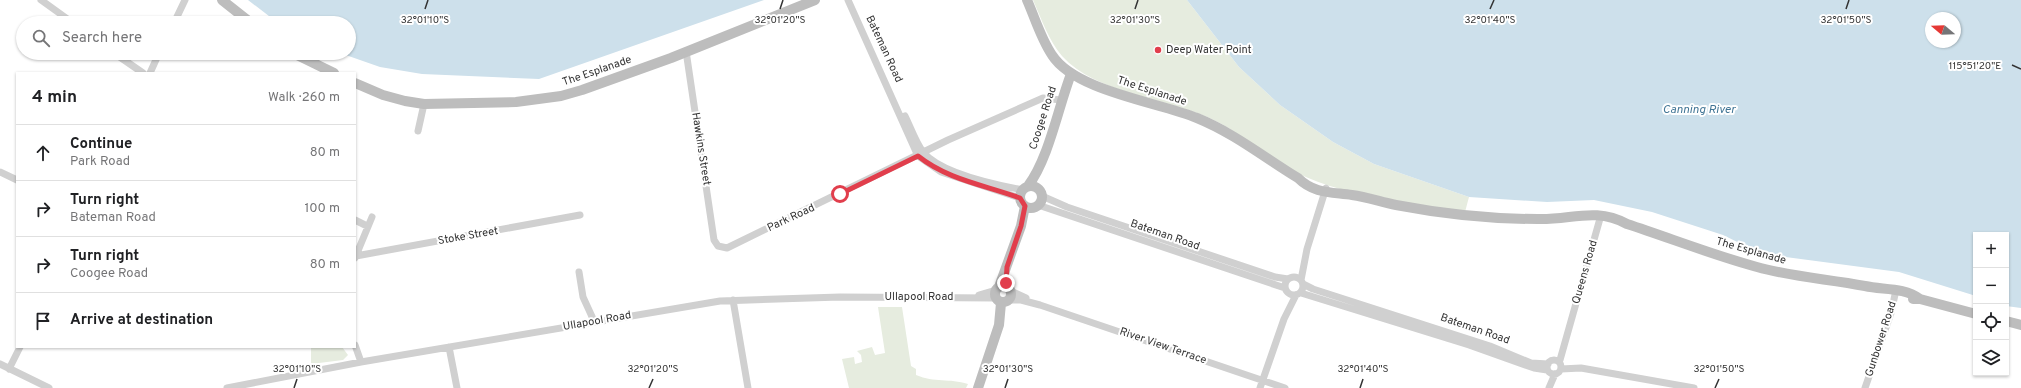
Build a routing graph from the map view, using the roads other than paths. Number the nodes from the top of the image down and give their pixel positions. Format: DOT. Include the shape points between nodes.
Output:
graph roads {
  1 [pos="41,0"];
  2 [pos="185,0"];
  3 [pos="222,0"];
  4 [pos="814,0"];
  5 [pos="848,0"];
  6 [pos="1027,0"];
  7 [pos="63,16"];
  8 [pos="177,16"];
  9 [pos="242,16"];
  10 [pos="686,51"];
  11 [pos="124,60"];
  12 [pos="156,60"];
  13 [pos="307,60"];
  14 [pos="142,72"];
  15 [pos="150,72"];
  16 [pos="332,72"];
  17 [pos="1071,74"];
  18 [pos="356,83"];
  19 [pos="1061,100"];
  20 [pos="424,104"];
  21 [pos="418,131"];
  22 [pos="948,140"];
  23 [pos="921,154"];
  24 [pos="934,161"];
  25 [pos="0,172"];
  26 [pos="16,180"];
  27 [pos="1325,190"];
  28 [pos="1031,197"];
  29 [pos="580,216"];
  30 [pos="372,217"];
  31 [pos="1600,218"];
  32 [pos="356,220"];
  33 [pos="367,226"];
  34 [pos="718,246"];
  35 [pos="1307,249"];
  36 [pos="356,254"];
  37 [pos="356,257"];
  38 [pos="579,272"];
  39 [pos="1291,278"];
  40 [pos="1302,282"];
  41 [pos="1286,290"];
  42 [pos="1896,293"];
  43 [pos="1003,294"];
  44 [pos="1298,294"];
  45 [pos="733,300"];
  46 [pos="1973,313"];
  47 [pos="1284,319"];
  48 [pos="594,321"];
  49 [pos="2009,323"];
  50 [pos="2021,325"];
  51 [pos="449,347"];
  52 [pos="20,348"];
  53 [pos="356,348"];
  54 [pos="361,362"];
  55 [pos="0,364"];
  56 [pos="1554,367"];
  57 [pos="10,369"];
  58 [pos="1262,380"];
  59 [pos="49,388"];
  60 [pos="227,388"];
  61 [pos="457,388"];
  62 [pos="748,388"];
  63 [pos="978,388"];
  64 [pos="1260,388"];
  65 [pos="1285,388"];
  66 [pos="1546,388"];
  67 [pos="1549,388"];
  68 [pos="1694,388"];
  69 [pos="1865,388"];
  1 -- 7 [label="street"];
  2 -- 8 [label="street"];
  3 -- 9 [label="street"];
  4 -- 10 [label="street, The Esplanade"];
  5 -- 23 [label="street, Bateman Road"];
  6 -- 17 [label="street, The Esplanade" via="1052,56"];
  10 -- 20 [label="street, The Esplanade" via="561,96 516,102"];
  10 -- 34 [label="street, Hawkins Street" via="714,240"];
  11 -- 14 [label="street"];
  12 -- 15 [label="street"];
  13 -- 16 [label="street"];
  17 -- 19 [label="street, Coogee Road"];
  17 -- 27 [label="street, The Esplanade" via="1091,84 1196,117 1222,129 1305,185"];
  18 -- 20 [label="street, The Esplanade" via="405,102"];
  19 -- 22 [label="street, Park Road" via="1042,98"];
  19 -- 28 [label="street, Coogee Road"];
  20 -- 21 [label="street"];
  22 -- 23 [label="street, Park Road"];
  22 -- 24 [label="street, Park Road" via="939,148"];
  23 -- 24 [label="street, Bateman Road"];
  23 -- 28 [label="street, Bateman Road" via="935,168 948,174"];
  23 -- 34 [label="street, Park Road" via="727,248"];
  24 -- 28 [label="street, Bateman Road" via="946,168"];
  25 -- 26 [label="street"];
  27 -- 31 [label="street, The Esplanade" via="1396,205 1474,216 1540,220"];
  27 -- 35 [label="street"];
  28 -- 39 [label="street, Bateman Road" via="1275,277"];
  28 -- 41 [label="street, Bateman Road"];
  28 -- 43 [label="street, Coogee Road" via="1007,267"];
  29 -- 37 [label="street, Stoke Street"];
  30 -- 33 [label="street"];
  31 -- 42 [label="street, The Esplanade" via="1627,224 1757,268 1822,281 1871,287 1883,293"];
  31 -- 56 [label="street, Queens Road" via="1568,330"];
  32 -- 33 [label="street"];
  33 -- 36 [label="street"];
  35 -- 39 [label="street"];
  35 -- 40 [label="street"];
  38 -- 48 [label="street" via="583,297"];
  39 -- 40 [label="street, Bateman Road"];
  39 -- 41 [label="street"];
  40 -- 44 [label="street"];
  40 -- 56 [label="street, Bateman Road" via="1313,289 1490,346 1530,363"];
  41 -- 44 [label="street, Bateman Road"];
  41 -- 47 [label="street"];
  42 -- 46 [label="street, The Esplanade"];
  42 -- 69 [label="street, Gunbower Road"];
  43 -- 45 [label="street, Ullapool Road"];
  43 -- 58 [label="street, River View Terrace"];
  43 -- 63 [label="street, Coogee Road" via="999,325"];
  44 -- 47 [label="street"];
  44 -- 56 [label="street, Bateman Road" via="1469,345 1534,368"];
  45 -- 48 [label="street, Ullapool Road"];
  45 -- 62 [label="street"];
  47 -- 58 [label="street"];
  48 -- 51 [label="street, Ullapool Road"];
  49 -- 50 [label="street"];
  51 -- 54 [label="street, Ullapool Road"];
  51 -- 61 [label="street"];
  52 -- 57 [label="street"];
  53 -- 54 [label="street"];
  54 -- 60 [label="street, Ullapool Road"];
  55 -- 57 [label="street"];
  56 -- 66 [label="street, Queens Road"];
  56 -- 67 [label="street, Queens Road"];
  56 -- 68 [label="street, Bateman Road" via="1581,368"];
  57 -- 59 [label="street"];
  58 -- 64 [label="street"];
  58 -- 65 [label="street, River View Terrace"];
}
